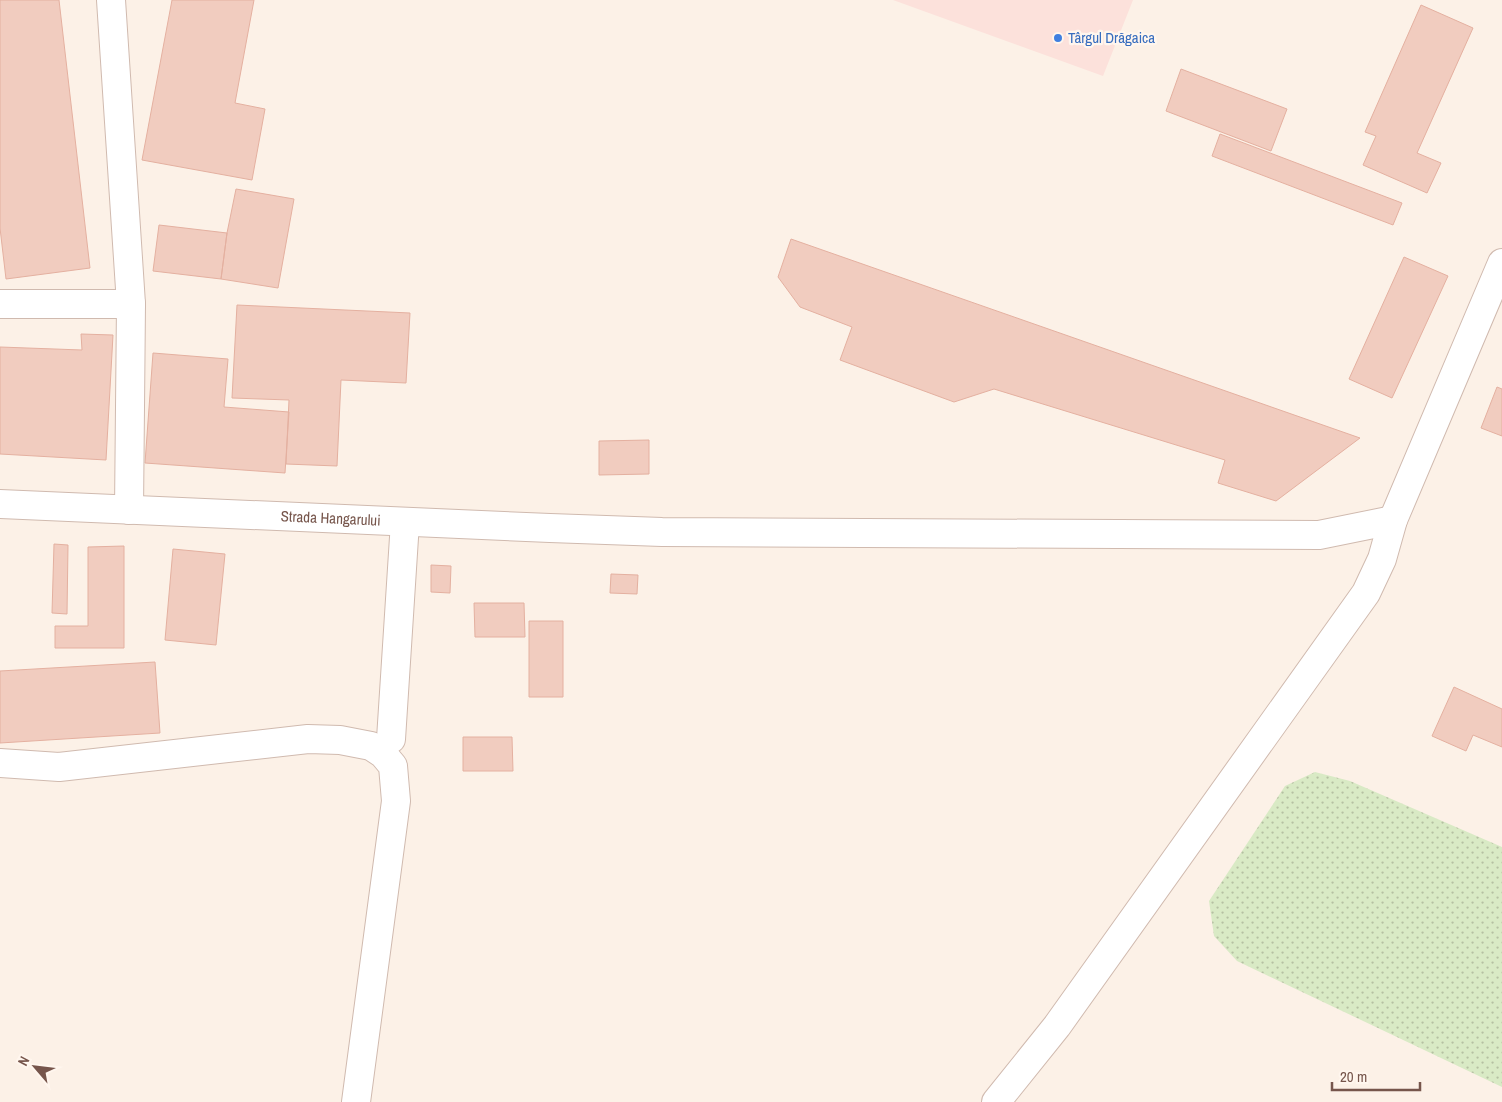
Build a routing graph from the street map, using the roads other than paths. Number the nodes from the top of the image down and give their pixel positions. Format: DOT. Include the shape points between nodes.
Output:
graph roads {
  1 [pos="112,0"];
  2 [pos="1502,263"];
  3 [pos="0,304"];
  4 [pos="130,304"];
  5 [pos="0,504"];
  6 [pos="129,510"];
  7 [pos="1393,520"];
  8 [pos="405,522"];
  9 [pos="381,742"];
  10 [pos="0,763"];
  11 [pos="356,1102"];
  12 [pos="996,1102"];
  1 -- 4 [label="street"];
  2 -- 7 [label="street"];
  3 -- 4 [label="street"];
  4 -- 6 [label="street"];
  5 -- 6 [label="street, Strada Hangarului"];
  6 -- 8 [label="street, Strada Hangarului"];
  7 -- 8 [label="street, Strada Hangarului" via="1318,535 662,532"];
  7 -- 12 [label="street" via="1382,558 1366,593 1057,1026"];
  8 -- 9 [label="street"];
  9 -- 10 [label="street" via="308,739 60,767"];
  9 -- 11 [label="street" via="383,754 393,766 396,801"];
}
